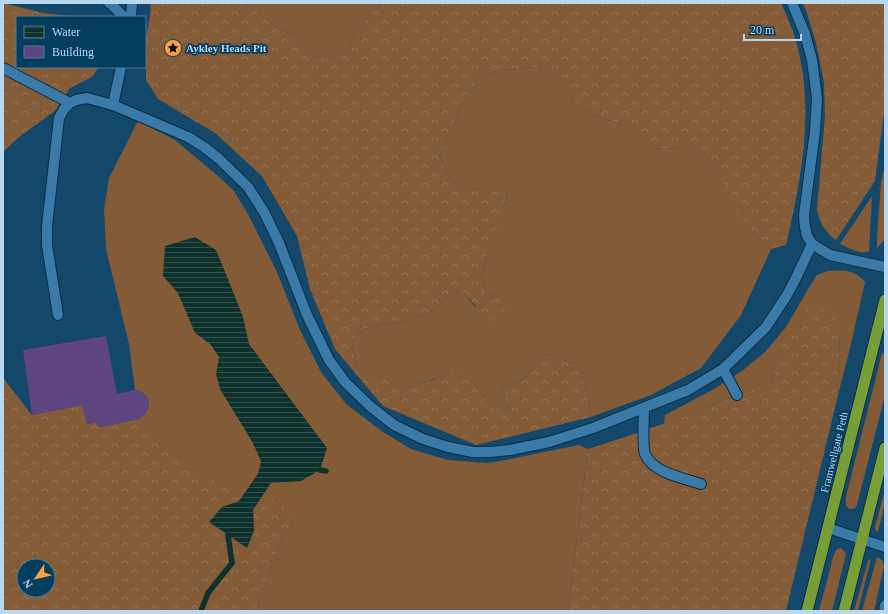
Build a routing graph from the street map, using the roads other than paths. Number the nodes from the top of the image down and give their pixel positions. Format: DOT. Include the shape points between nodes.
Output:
graph roads {
  1 [pos="109,3"];
  2 [pos="132,3"];
  3 [pos="792,3"];
  4 [pos="123,16"];
  5 [pos="131,16"];
  6 [pos="3,68"];
  7 [pos="121,68"];
  8 [pos="70,103"];
  9 [pos="113,105"];
  10 [pos="812,244"];
  11 [pos="885,267"];
  12 [pos="885,300"];
  13 [pos="58,315"];
  14 [pos="723,369"];
  15 [pos="737,394"];
  16 [pos="644,408"];
  17 [pos="884,455"];
  18 [pos="701,484"];
  19 [pos="828,528"];
  20 [pos="862,540"];
  21 [pos="885,547"];
  22 [pos="885,605"];
  23 [pos="807,611"];
  24 [pos="844,611"];
  25 [pos="884,611"];
  1 -- 4 [label="lane"];
  2 -- 5 [label="lane"];
  3 -- 10 [label="lane" via="805,34 812,60 817,98 804,215 807,236"];
  6 -- 8 [label="lane"];
  7 -- 9 [label="lane"];
  8 -- 9 [label="lane" via="87,98"];
  8 -- 13 [label="lane" via="59,118 47,226 47,245"];
  9 -- 16 [label="lane" via="188,137 218,158 248,187 279,243 329,360 344,382 370,407 394,425 423,439 448,447 473,452 490,452 549,442"];
  10 -- 11 [label="lane" via="830,255"];
  10 -- 14 [label="lane" via="788,295 766,327"];
  12 -- 19 [label="highway, Framwellgate Peth"];
  14 -- 15 [label="lane"];
  14 -- 16 [label="lane" via="688,390"];
  16 -- 18 [label="lane" via="644,454 663,472"];
  17 -- 20 [label="highway"];
  19 -- 20 [label="lane"];
  19 -- 23 [label="highway, Framwellgate Peth"];
  20 -- 21 [label="lane"];
  20 -- 24 [label="highway"];
  22 -- 25 [label="lane"];
}
